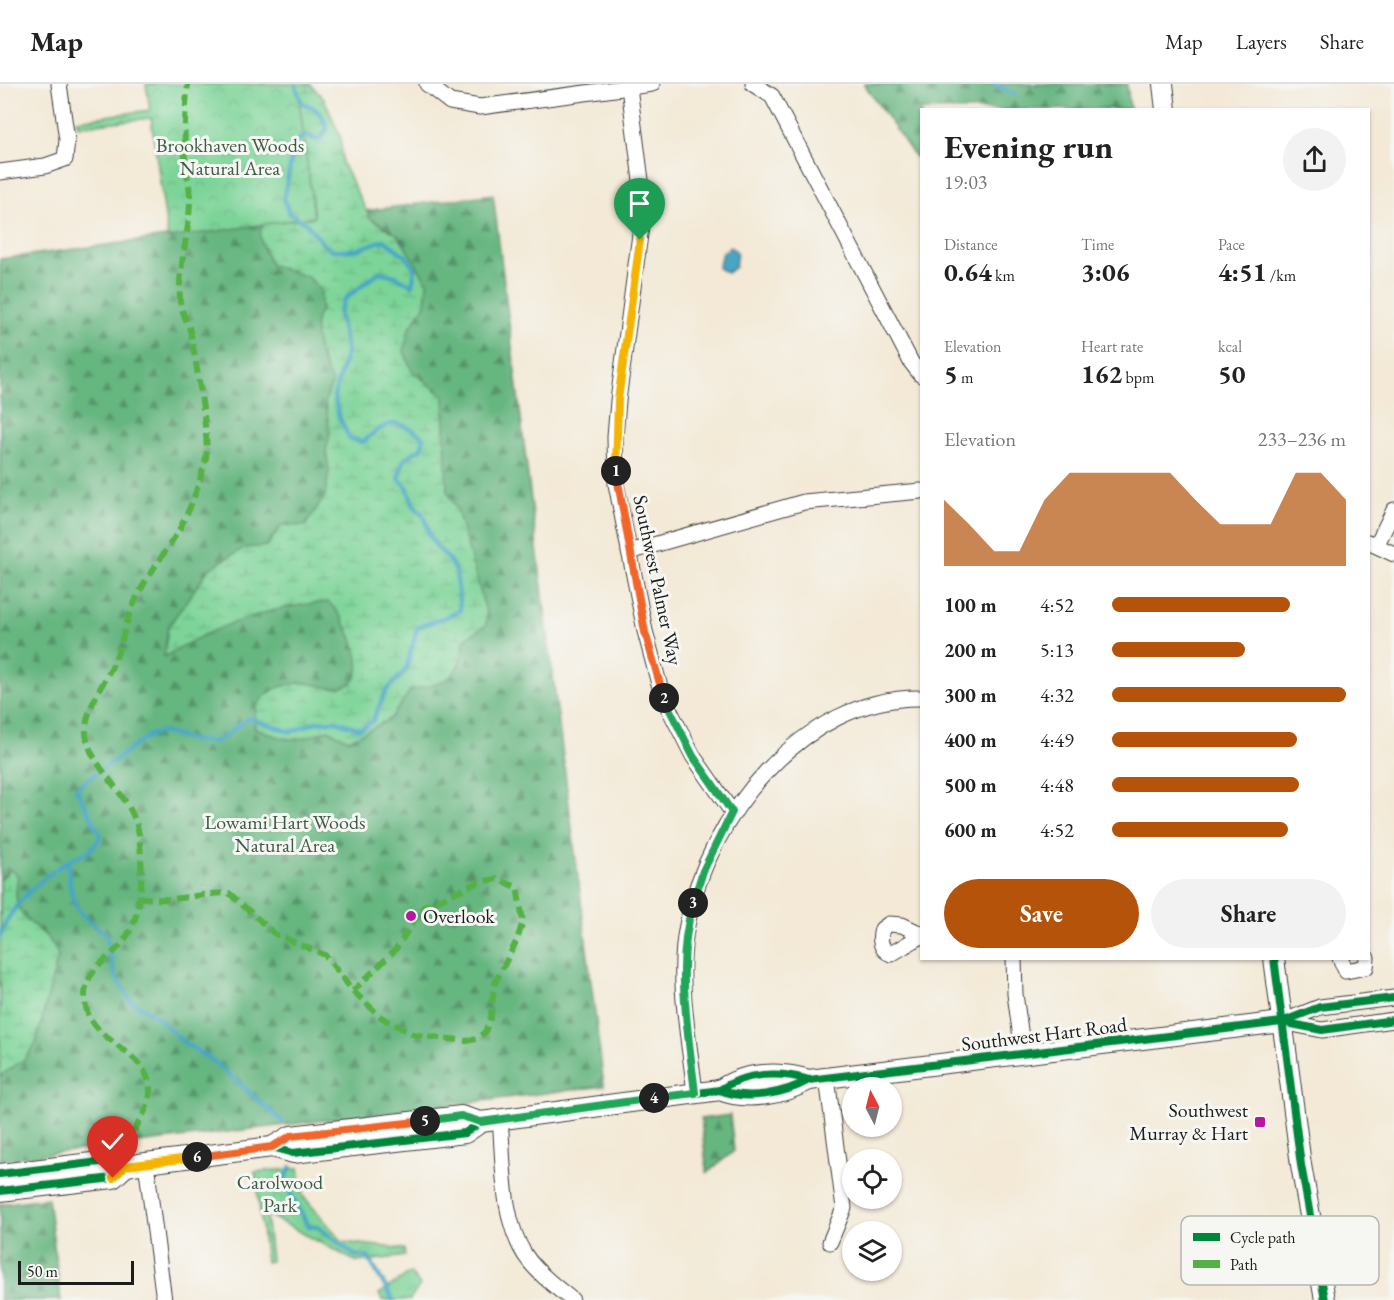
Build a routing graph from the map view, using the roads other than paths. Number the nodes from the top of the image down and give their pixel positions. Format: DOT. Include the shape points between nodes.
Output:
graph roads {
  1 [pos="59,84"];
  2 [pos="428,84"];
  3 [pos="652,84"];
  4 [pos="753,84"];
  5 [pos="1163,84"];
  6 [pos="629,87"];
  7 [pos="1166,108"];
  8 [pos="0,172"];
  9 [pos="920,374"];
  10 [pos="920,491"];
  11 [pos="1394,510"];
  12 [pos="1372,543"];
  13 [pos="629,552"];
  14 [pos="1394,554"];
  15 [pos="920,698"];
  16 [pos="732,812"];
  17 [pos="1014,960"];
  18 [pos="1274,960"];
  19 [pos="1341,960"];
  20 [pos="1368,960"];
  21 [pos="1394,998"];
  22 [pos="1394,1020"];
  23 [pos="1282,1022"];
  24 [pos="1023,1052"];
  25 [pos="818,1079"];
  26 [pos="695,1093"];
  27 [pos="490,1121"];
  28 [pos="146,1163"];
  29 [pos="126,1166"];
  30 [pos="0,1174"];
  31 [pos="0,1191"];
  32 [pos="1309,1216"];
  33 [pos="830,1242"];
  34 [pos="1322,1285"];
  35 [pos="164,1300"];
  36 [pos="572,1300"];
  37 [pos="1325,1300"];
  1 -- 8 [label="street" via="67,140 65,159"];
  2 -- 6 [label="street" via="450,102 480,107"];
  3 -- 6 [label="street"];
  4 -- 9 [label="street" via="777,104"];
  5 -- 7 [label="main road"];
  6 -- 13 [label="street, Southwest Palmer Way" via="644,204 615,437 616,484"];
  10 -- 13 [label="street" via="804,502"];
  11 -- 12 [label="street"];
  12 -- 14 [label="street"];
  13 -- 16 [label="street, Southwest Palmer Way" via="662,695 693,756"];
  15 -- 16 [label="street" via="858,710 817,728 752,786"];
  16 -- 26 [label="street" via="703,871 687,925 684,978"];
  17 -- 24 [label="street"];
  18 -- 23 [label="main road"];
  19 -- 20 [label="street" via="1346,971 1355,971 1366,967"];
  21 -- 23 [label="street, Southwest Hart Road" via="1320,1007"];
  22 -- 23 [label="street, Southwest Hart Road" via="1322,1030"];
  23 -- 24 [label="main road, Southwest Hart Road"];
  23 -- 32 [label="main road"];
  24 -- 25 [label="main road, Southwest Hart Road"];
  25 -- 26 [label="main road, Southwest Hart Road" via="791,1090 736,1096 720,1090"];
  25 -- 33 [label="street" via="844,1208"];
  26 -- 27 [label="main road, Southwest Hart Road"];
  27 -- 28 [label="main road, Southwest Hart Road" via="465,1133 293,1153 272,1147"];
  27 -- 36 [label="street" via="518,1243 540,1273"];
  28 -- 29 [label="main road, Southwest Hart Road"];
  28 -- 35 [label="street"];
  29 -- 30 [label="main road, Southwest Hart Road" via="108,1161"];
  29 -- 31 [label="main road, Southwest Hart Road" via="113,1178"];
  34 -- 37 [label="main road"];
}
